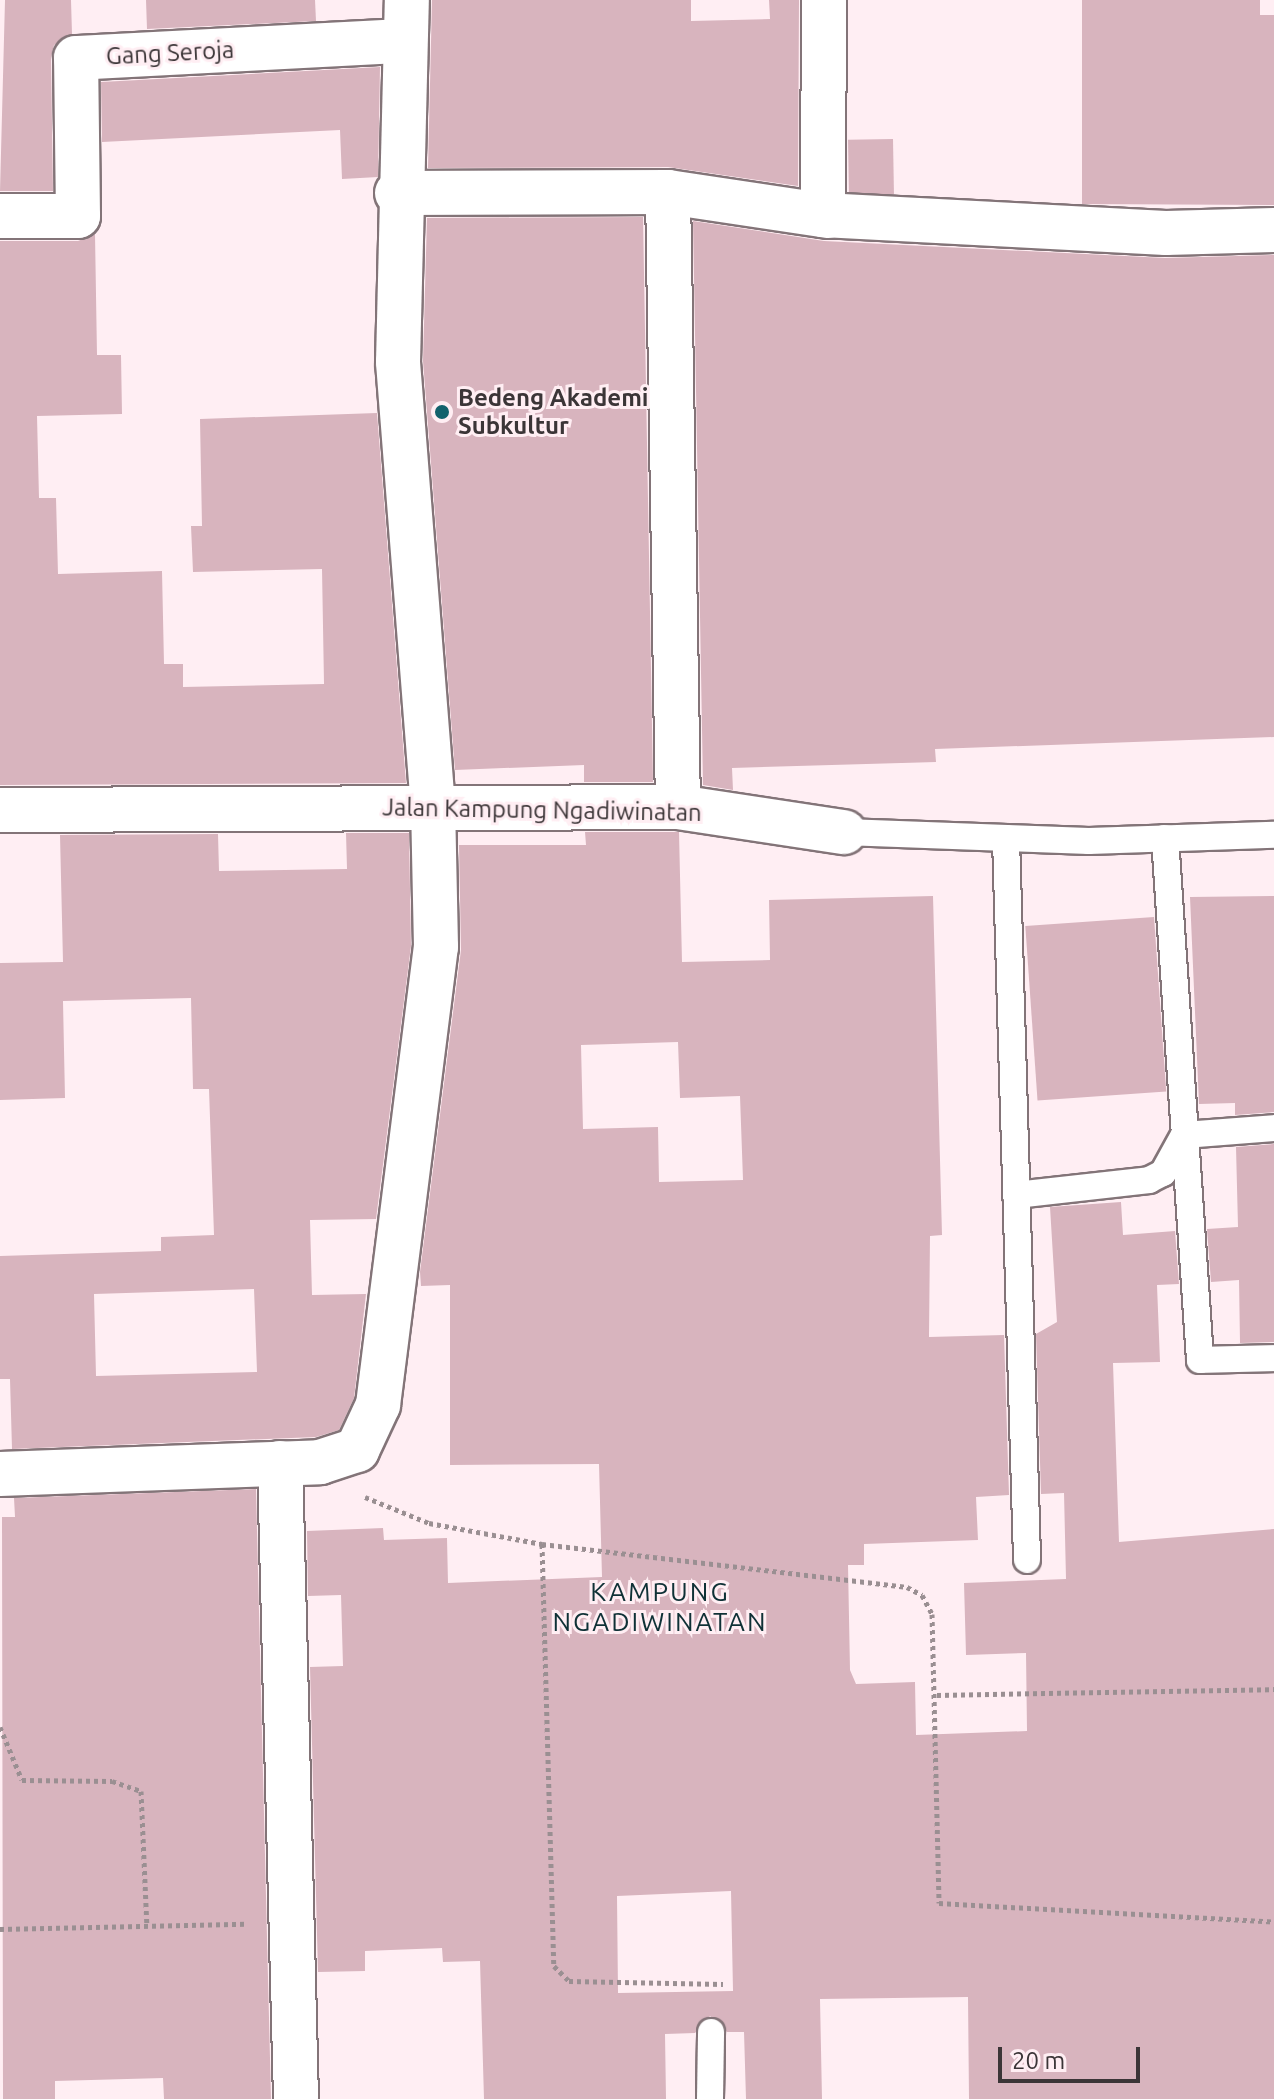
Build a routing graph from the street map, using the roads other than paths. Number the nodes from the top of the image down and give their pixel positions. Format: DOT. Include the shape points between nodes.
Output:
graph roads {
  1 [pos="824,0"];
  2 [pos="406,21"];
  3 [pos="668,192"];
  4 [pos="397,193"];
  5 [pos="0,216"];
  6 [pos="828,216"];
  7 [pos="1274,230"];
  8 [pos="433,807"];
  9 [pos="678,807"];
  10 [pos="0,810"];
  11 [pos="844,832"];
  12 [pos="1274,835"];
  13 [pos="1006,838"];
  14 [pos="1165,838"];
  15 [pos="1274,1128"];
  16 [pos="1184,1135"];
  17 [pos="1016,1195"];
  18 [pos="1274,1358"];
  19 [pos="300,1462"];
  20 [pos="0,1474"];
  21 [pos="1027,1560"];
  22 [pos="711,2032"];
  23 [pos="296,2099"];
  24 [pos="710,2099"];
  1 -- 6 [label="street" via="820,209"];
  2 -- 4 [label="street"];
  2 -- 5 [label="street, Gang Seroja" via="76,58 78,216"];
  3 -- 4 [label="street"];
  3 -- 6 [label="street"];
  3 -- 9 [label="street"];
  4 -- 8 [label="street" via="399,391"];
  6 -- 7 [label="street" via="1166,233"];
  8 -- 9 [label="street, Jalan Kampung Ngadiwinatan"];
  8 -- 10 [label="street, Jalan Kampung Ngadiwinatan"];
  8 -- 19 [label="street" via="432,1009 378,1405 357,1450"];
  9 -- 11 [label="street, Jalan Kampung Ngadiwinatan"];
  11 -- 13 [label="lane, Jalan Kampung Ngadiwinatan"];
  12 -- 14 [label="lane, Jalan Kampung Ngadiwinatan"];
  13 -- 14 [label="lane, Jalan Kampung Ngadiwinatan"];
  13 -- 17 [label="lane"];
  14 -- 16 [label="lane"];
  15 -- 16 [label="lane"];
  16 -- 17 [label="lane" via="1163,1173 1149,1180"];
  16 -- 18 [label="lane" via="1200,1360"];
  17 -- 21 [label="lane"];
  19 -- 20 [label="street"];
  19 -- 23 [label="street" via="291,1923"];
  22 -- 24 [label="lane"];
}
